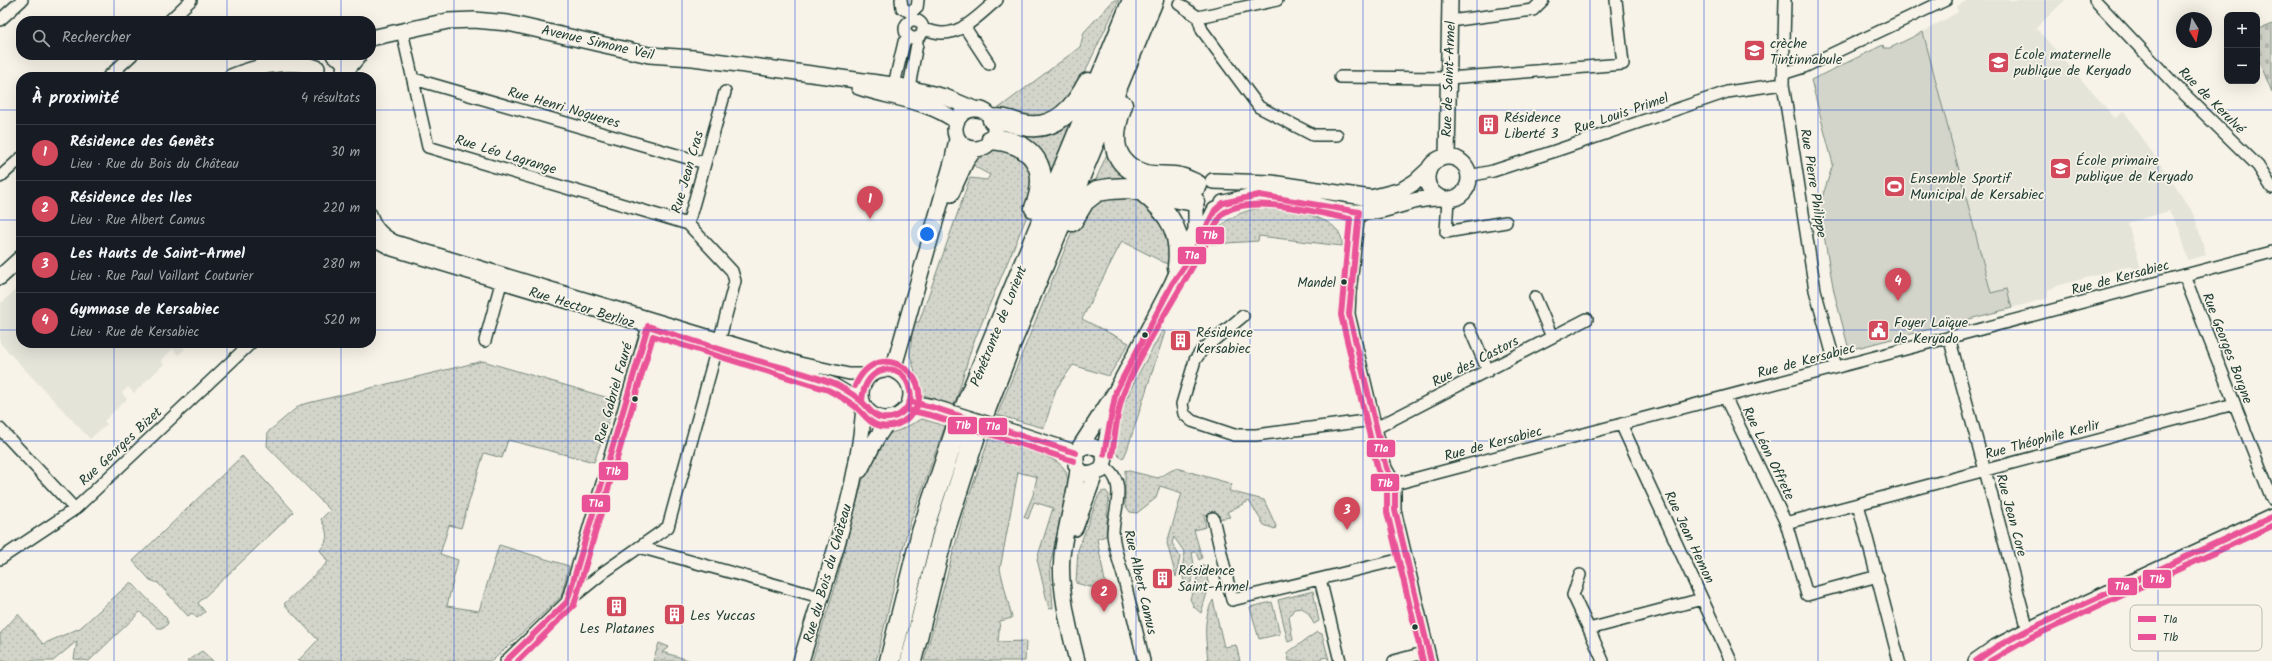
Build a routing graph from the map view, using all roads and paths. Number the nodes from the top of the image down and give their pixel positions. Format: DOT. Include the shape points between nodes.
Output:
graph roads {
  1 [pos="22,0"];
  2 [pos="191,0"];
  3 [pos="997,0"];
  4 [pos="1124,0"];
  5 [pos="1133,0"];
  6 [pos="1153,0"];
  7 [pos="1277,0"];
  8 [pos="1450,0"];
  9 [pos="1542,0"];
  10 [pos="1616,0"];
  11 [pos="1785,0"];
  12 [pos="1946,0"];
  13 [pos="2095,0"];
  14 [pos="1171,2"];
  15 [pos="917,4"];
  16 [pos="903,5"];
  17 [pos="174,16"];
  18 [pos="1198,17"];
  19 [pos="0,20"];
  20 [pos="1450,21"];
  21 [pos="964,26"];
  22 [pos="917,31"];
  23 [pos="402,32"];
  24 [pos="387,36"];
  25 [pos="376,37"];
  26 [pos="376,44"];
  27 [pos="127,60"];
  28 [pos="320,60"];
  29 [pos="343,60"];
  30 [pos="355,60"];
  31 [pos="989,64"];
  32 [pos="113,72"];
  33 [pos="245,72"];
  34 [pos="315,72"];
  35 [pos="318,72"];
  36 [pos="344,72"];
  37 [pos="346,72"];
  38 [pos="1340,77"];
  39 [pos="834,78"];
  40 [pos="1449,78"];
  41 [pos="1784,78"];
  42 [pos="414,79"];
  43 [pos="901,86"];
  44 [pos="725,92"];
  45 [pos="974,109"];
  46 [pos="956,121"];
  47 [pos="993,130"];
  48 [pos="1337,134"];
  49 [pos="957,139"];
  50 [pos="974,150"];
  51 [pos="1447,157"];
  52 [pos="16,163"];
  53 [pos="705,164"];
  54 [pos="1428,170"];
  55 [pos="1469,176"];
  56 [pos="0,177"];
  57 [pos="2272,188"];
  58 [pos="1145,193"];
  59 [pos="1200,193"];
  60 [pos="1444,198"];
  61 [pos="1219,207"];
  62 [pos="1359,212"];
  63 [pos="1506,222"];
  64 [pos="688,224"];
  65 [pos="376,239"];
  66 [pos="928,248"];
  67 [pos="2272,252"];
  68 [pos="16,263"];
  69 [pos="1175,275"];
  70 [pos="2184,275"];
  71 [pos="0,277"];
  72 [pos="503,278"];
  73 [pos="1535,297"];
  74 [pos="1243,316"];
  75 [pos="1587,319"];
  76 [pos="650,322"];
  77 [pos="1470,329"];
  78 [pos="1552,337"];
  79 [pos="1949,337"];
  80 [pos="485,341"];
  81 [pos="718,343"];
  82 [pos="246,348"];
  83 [pos="1836,367"];
  84 [pos="893,370"];
  85 [pos="1488,371"];
  86 [pos="871,374"];
  87 [pos="1116,391"];
  88 [pos="1725,397"];
  89 [pos="910,402"];
  90 [pos="863,403"];
  91 [pos="2234,404"];
  92 [pos="890,418"];
  93 [pos="1375,424"];
  94 [pos="1621,424"];
  95 [pos="0,429"];
  96 [pos="956,430"];
  97 [pos="1078,451"];
  98 [pos="1101,465"];
  99 [pos="1078,469"];
  100 [pos="1984,470"];
  101 [pos="1395,484"];
  102 [pos="852,485"];
  103 [pos="2272,498"];
  104 [pos="954,499"];
  105 [pos="1858,504"];
  106 [pos="75,509"];
  107 [pos="1213,518"];
  108 [pos="2271,520"];
  109 [pos="1786,523"];
  110 [pos="639,547"];
  111 [pos="1406,558"];
  112 [pos="0,559"];
  113 [pos="1580,575"];
  114 [pos="1878,576"];
  115 [pos="1063,579"];
  116 [pos="1320,579"];
  117 [pos="820,597"];
  118 [pos="1702,599"];
  119 [pos="567,602"];
  120 [pos="1589,629"];
  121 [pos="2028,630"];
  122 [pos="1429,656"];
  123 [pos="506,661"];
  124 [pos="801,661"];
  125 [pos="890,661"];
  126 [pos="911,661"];
  127 [pos="1077,661"];
  128 [pos="1144,661"];
  129 [pos="1340,661"];
  130 [pos="1394,661"];
  131 [pos="1603,661"];
  132 [pos="1731,661"];
  133 [pos="1899,661"];
  134 [pos="1976,661"];
  1 -- 19 [label="street"];
  2 -- 17 [label="street"];
  3 -- 21 [label="street"];
  4 -- 47 [label="highway" via="1081,96 1063,116 1054,124 1044,126 1025,126 1002,119"];
  5 -- 96 [label="highway, Pénétrante de Lorient"];
  6 -- 104 [label="highway, Pénétrante de Lorient" via="1012,340"];
  7 -- 18 [label="street"];
  8 -- 20 [label="street, Rue de Saint-Armel"];
  9 -- 20 [label="street" via="1533,10"];
  10 -- 40 [label="street" via="1623,64"];
  11 -- 41 [label="street, Rue Pierre Philippe"];
  12 -- 41 [label="street, Rue Louis Primel"];
  13 -- 57 [label="street, Rue de Kerulvé" via="2175,85 2258,166"];
  14 -- 18 [label="street"];
  14 -- 59 [label="highway" via="1116,120 1113,138 1118,155 1134,171 1148,176 1180,178"];
  15 -- 16 [label="street" via="910,12"];
  15 -- 22 [label="street"];
  16 -- 22 [label="street" via="905,29"];
  18 -- 48 [label="street" via="1202,30 1259,107 1313,135"];
  20 -- 40 [label="street, Rue de Saint-Armel"];
  21 -- 22 [label="street" via="953,32"];
  21 -- 31 [label="street"];
  22 -- 43 [label="street" via="918,44"];
  23 -- 24 [label="street, Avenue Simone Veil"];
  23 -- 39 [label="street, Avenue Simone Veil" via="448,21 508,23 649,55 693,58"];
  23 -- 42 [label="street, Rue Léo Lagrange"];
  24 -- 25 [label="street, Avenue Simone Veil"];
  24 -- 26 [label="street, Avenue Simone Veil"];
  27 -- 32 [label="street"];
  28 -- 35 [label="street"];
  29 -- 36 [label="street"];
  30 -- 37 [label="street"];
  33 -- 34 [label="street" via="286,62"];
  38 -- 40 [label="street"];
  39 -- 43 [label="street, Avenue Simone Veil"];
  39 -- 46 [label="street, Avenue Simone Veil" via="880,95 939,110"];
  40 -- 51 [label="street, Rue de Saint-Armel"];
  41 -- 55 [label="street, Rue Louis Primel" via="1727,92 1555,152"];
  41 -- 83 [label="street, Rue Pierre Philippe" via="1815,290"];
  42 -- 53 [label="street, Rue Henri Nogueres"];
  42 -- 64 [label="street, Rue Léo Lagrange" via="428,147"];
  43 -- 45 [label="street, Avenue Simone Veil" via="945,97"];
  44 -- 53 [label="street, Rue Jean Cras"];
  45 -- 46 [label="street" via="965,111"];
  45 -- 47 [label="street" via="985,111"];
  46 -- 49 [label="street" via="954,127"];
  47 -- 50 [label="street" via="987,146"];
  47 -- 96 [label="highway" via="1032,155 1042,174 1042,184 1040,195 988,322"];
  49 -- 50 [label="street" via="963,146"];
  49 -- 66 [label="street"];
  50 -- 66 [label="street" via="959,175"];
  51 -- 54 [label="street" via="1436,161"];
  51 -- 55 [label="street" via="1459,160"];
  52 -- 56 [label="street"];
  53 -- 64 [label="street, Rue Jean Cras"];
  54 -- 59 [label="street" via="1415,182 1394,194 1371,198 1271,183"];
  54 -- 60 [label="street" via="1428,186 1433,193"];
  55 -- 60 [label="street" via="1466,189 1461,194"];
  58 -- 59 [label="highway"];
  58 -- 69 [label="highway" via="1164,210 1178,240 1180,251"];
  58 -- 104 [label="highway" via="1128,188 1097,192 1084,201 1073,217 1020,348"];
  59 -- 61 [label="street" via="1205,211"];
  59 -- 61 [label="street" via="1218,183 1224,192"];
  59 -- 69 [label="street" via="1196,230"];
  60 -- 62 [label="street" via="1423,198 1382,211"];
  60 -- 63 [label="street" via="1446,232"];
  61 -- 62 [label="street" via="1259,195"];
  61 -- 69 [label="street" via="1192,257"];
  62 -- 93 [label="street" via="1349,314"];
  64 -- 81 [label="street, Rue Jean Cras" via="732,271 735,281"];
  65 -- 72 [label="street, Rue Hector Berlioz" via="392,250"];
  66 -- 84 [label="street"];
  67 -- 70 [label="street, Rue de Kersabiec"];
  68 -- 71 [label="street"];
  69 -- 87 [label="street"];
  70 -- 79 [label="street, Rue de Kersabiec"];
  70 -- 91 [label="street, Rue Georges Borgne"];
  72 -- 76 [label="street, Rue Hector Berlioz"];
  72 -- 80 [label="street"];
  73 -- 78 [label="street"];
  74 -- 93 [label="street, Rue des Castors" via="1202,350 1195,360 1182,404 1184,414 1192,421 1234,435"];
  75 -- 78 [label="street, Rue des Castors"];
  76 -- 81 [label="street, Rue Hector Berlioz"];
  76 -- 119 [label="street, Rue Gabriel Fauré"];
  77 -- 85 [label="street"];
  78 -- 85 [label="street, Rue des Castors"];
  79 -- 83 [label="street, Rue de Kersabiec"];
  79 -- 100 [label="street, Rue Jean Core"];
  81 -- 86 [label="street, Rue Hector Berlioz" via="849,374"];
  81 -- 90 [label="street, Rue Hector Berlioz" via="832,383"];
  81 -- 110 [label="street, Rue Jean Cras" via="668,527"];
  82 -- 106 [label="street, Rue Georges Bizet"];
  83 -- 88 [label="street, Rue de Kersabiec"];
  84 -- 86 [label="street" via="885,369"];
  84 -- 89 [label="street" via="908,382"];
  85 -- 93 [label="street, Rue des Castors"];
  86 -- 90 [label="street" via="863,386"];
  87 -- 97 [label="street"];
  87 -- 98 [label="street"];
  88 -- 94 [label="street, Rue de Kersabiec"];
  88 -- 109 [label="street, Rue Léon Offrete"];
  89 -- 92 [label="street" via="902,413"];
  89 -- 97 [label="street, bridge"];
  90 -- 92 [label="street" via="875,416"];
  90 -- 102 [label="street, Rue du Bois du Château" via="862,432"];
  91 -- 100 [label="street, Rue Théophile Kerlir"];
  91 -- 103 [label="street, Rue Georges Borgne"];
  92 -- 102 [label="street, Rue du Bois du Château"];
  93 -- 101 [label="street" via="1386,468"];
  94 -- 101 [label="street, Rue de Kersabiec"];
  94 -- 118 [label="street, Rue Jean Hemon"];
  95 -- 106 [label="street"];
  96 -- 125 [label="highway, Pénétrante de Lorient" via="922,532"];
  97 -- 98 [label="street" via="1093,445"];
  97 -- 99 [label="street" via="1075,461"];
  98 -- 99 [label="street" via="1086,474"];
  98 -- 115 [label="street" via="1068,548"];
  98 -- 128 [label="street, Rue Albert Camus" via="1110,470 1119,491 1114,540"];
  99 -- 115 [label="street" via="1062,549"];
  100 -- 105 [label="street, Rue Théophile Kerlir"];
  100 -- 121 [label="street, Rue Jean Core"];
  101 -- 111 [label="street" via="1395,510"];
  102 -- 117 [label="street, Rue du Bois du Château"];
  104 -- 126 [label="highway, Pénétrante de Lorient"];
  105 -- 109 [label="street, Rue Théophile Kerlir"];
  105 -- 114 [label="street"];
  106 -- 112 [label="street, Rue Georges Bizet"];
  107 -- 116 [label="street" via="1232,600"];
  108 -- 121 [label="street"];
  109 -- 114 [label="street, Rue Léon Offrete" via="1806,595"];
  110 -- 117 [label="street"];
  110 -- 119 [label="street, Rue Jean Cras"];
  111 -- 116 [label="street"];
  111 -- 122 [label="street"];
  113 -- 120 [label="street" via="1573,595"];
  114 -- 133 [label="street"];
  115 -- 127 [label="street" via="1069,632"];
  116 -- 129 [label="street"];
  117 -- 124 [label="street, Rue du Bois du Château"];
  118 -- 120 [label="street"];
  118 -- 132 [label="street, Rue Jean Hemon"];
  119 -- 123 [label="street, Rue Gabriel Fauré"];
  120 -- 131 [label="street"];
  121 -- 134 [label="street"];
  122 -- 130 [label="street"];
}
